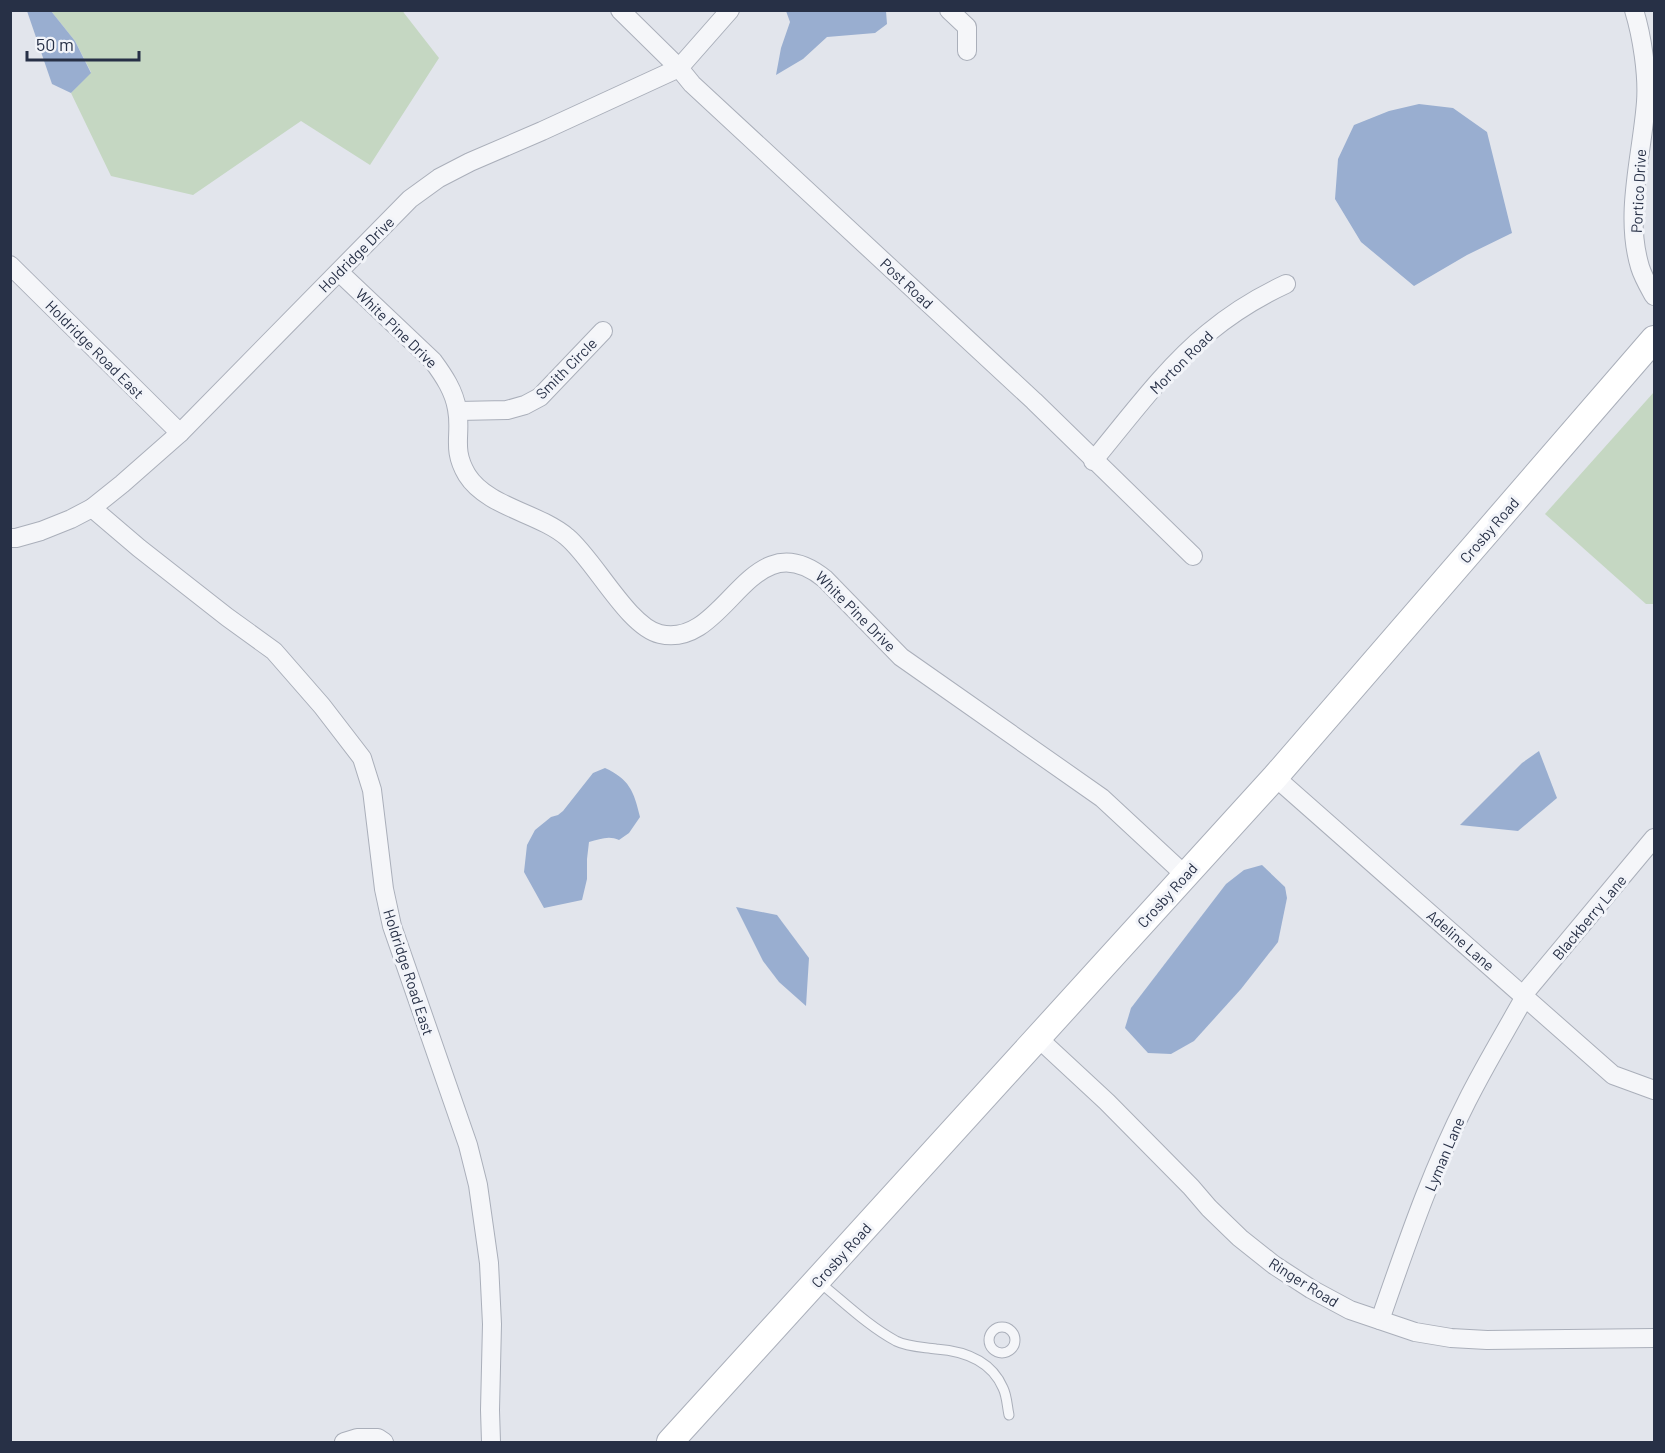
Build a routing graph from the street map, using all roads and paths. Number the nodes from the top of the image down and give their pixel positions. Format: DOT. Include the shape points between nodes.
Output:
graph roads {
  1 [pos="620,10"];
  2 [pos="730,10"];
  3 [pos="949,10"];
  4 [pos="1634,10"];
  5 [pos="967,51"];
  6 [pos="679,68"];
  7 [pos="10,265"];
  8 [pos="339,272"];
  9 [pos="1286,284"];
  10 [pos="1654,296"];
  11 [pos="603,331"];
  12 [pos="1654,339"];
  13 [pos="458,411"];
  14 [pos="180,433"];
  15 [pos="1093,460"];
  16 [pos="92,508"];
  17 [pos="10,538"];
  18 [pos="1193,556"];
  19 [pos="1275,777"];
  20 [pos="1654,838"];
  21 [pos="1185,875"];
  22 [pos="1523,995"];
  23 [pos="1038,1038"];
  24 [pos="1654,1090"];
  25 [pos="817,1281"];
  26 [pos="1380,1320"];
  27 [pos="1654,1338"];
  28 [pos="993,1350"];
  29 [pos="983,1362"];
  30 [pos="1009,1415"];
  31 [pos="344,1443"];
  32 [pos="384,1443"];
  33 [pos="491,1443"];
  34 [pos="670,1443"];
  1 -- 6 [label="street, Post Road"];
  2 -- 6 [label="street, Holdridge Drive"];
  3 -- 5 [label="street" via="967,27"];
  4 -- 10 [label="street, Portico Drive" via="1646,78 1646,102 1634,224 1641,269"];
  6 -- 8 [label="street, Holdridge Drive" via="439,178 410,199"];
  6 -- 15 [label="street, Post Road"];
  7 -- 14 [label="street, Holdridge Road East"];
  8 -- 13 [label="street, White Pine Drive" via="433,362 444,375"];
  8 -- 14 [label="street, Holdridge Drive"];
  9 -- 15 [label="street, Morton Road" via="1244,306 1207,334 1165,375"];
  11 -- 13 [label="street, Smith Circle" via="540,397 507,410"];
  12 -- 19 [label="street, Crosby Road"];
  13 -- 21 [label="street, White Pine Drive" via="456,445 469,477 495,499 567,537 644,628 678,635 695,630 764,567 797,563 813,568 901,657 1102,798"];
  14 -- 16 [label="street, Holdridge Drive"];
  15 -- 18 [label="street, Post Road"];
  16 -- 17 [label="street, Holdridge Drive" via="41,531"];
  16 -- 33 [label="street, Holdridge Road East" via="274,651 362,758 372,790 392,926 468,1145 478,1185 489,1263"];
  19 -- 21 [label="street, Crosby Road"];
  19 -- 22 [label="street, Adeline Lane"];
  20 -- 22 [label="street, Blackberry Lane"];
  21 -- 23 [label="street, Crosby Road"];
  22 -- 24 [label="street, Adeline Lane" via="1613,1075"];
  22 -- 26 [label="street, Lyman Lane" via="1466,1102 1439,1163"];
  23 -- 25 [label="street, Crosby Road"];
  23 -- 26 [label="street, Ringer Road" via="1114,1109 1240,1238 1311,1288 1350,1310"];
  25 -- 29 [label="lane" via="898,1342 956,1351"];
  25 -- 34 [label="street, Crosby Road"];
  26 -- 27 [label="street, Ringer Road" via="1415,1332 1451,1338"];
  28 -- 29 [label="lane"];
  29 -- 30 [label="lane" via="1004,1390"];
  31 -- 32 [label="street" via="357,1438 378,1438"];
}
